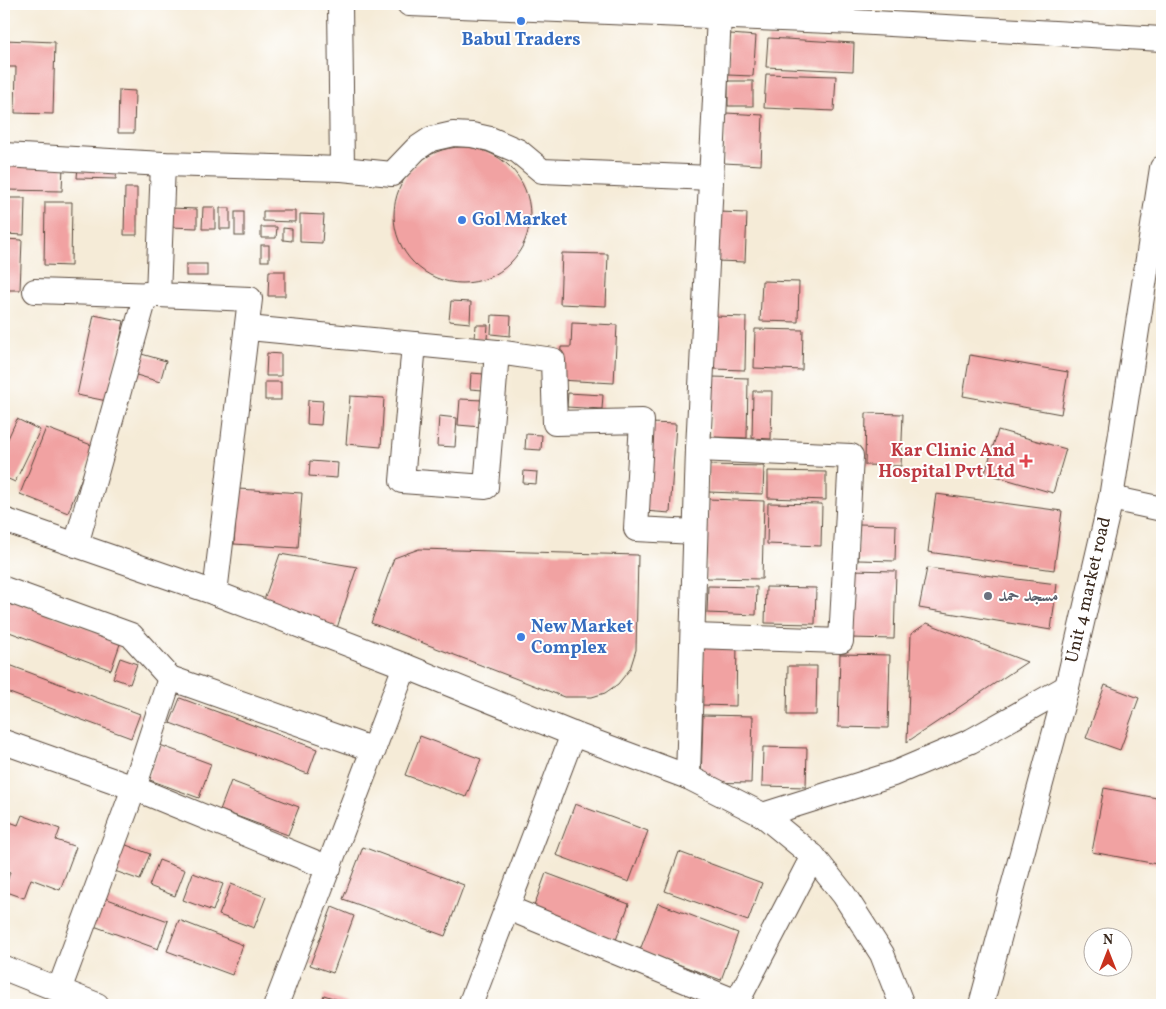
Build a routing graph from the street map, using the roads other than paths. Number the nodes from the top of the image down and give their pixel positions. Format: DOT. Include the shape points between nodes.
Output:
graph roads {
  1 [pos="340,4"];
  2 [pos="409,4"];
  3 [pos="719,16"];
  4 [pos="1162,39"];
  5 [pos="4,155"];
  6 [pos="164,164"];
  7 [pos="1162,168"];
  8 [pos="342,169"];
  9 [pos="712,178"];
  10 [pos="35,291"];
  11 [pos="152,295"];
  12 [pos="248,328"];
  13 [pos="414,344"];
  14 [pos="498,352"];
  15 [pos="698,449"];
  16 [pos="1111,498"];
  17 [pos="1162,509"];
  18 [pos="4,520"];
  19 [pos="695,532"];
  20 [pos="76,545"];
  21 [pos="4,589"];
  22 [pos="215,593"];
  23 [pos="693,636"];
  24 [pos="405,666"];
  25 [pos="170,678"];
  26 [pos="1067,687"];
  27 [pos="573,734"];
  28 [pos="4,742"];
  29 [pos="374,750"];
  30 [pos="688,777"];
  31 [pos="134,788"];
  32 [pos="763,815"];
  33 [pos="813,856"];
  34 [pos="330,868"];
  35 [pos="508,908"];
  36 [pos="4,968"];
  37 [pos="59,990"];
  38 [pos="736,1004"];
  39 [pos="98,1005"];
  40 [pos="276,1005"];
  41 [pos="470,1005"];
  42 [pos="902,1005"];
  43 [pos="981,1005"];
  1 -- 8 [label="street"];
  2 -- 3 [label="street"];
  3 -- 4 [label="street"];
  3 -- 9 [label="street"];
  5 -- 6 [label="street"];
  6 -- 8 [label="street"];
  6 -- 11 [label="street"];
  7 -- 16 [label="street, Unit 4 market road"];
  8 -- 9 [label="street" via="392,174 431,139 472,134 518,151 542,172"];
  9 -- 15 [label="street"];
  10 -- 11 [label="street"];
  11 -- 12 [label="street" via="250,299"];
  11 -- 20 [label="street"];
  12 -- 13 [label="street"];
  12 -- 22 [label="street"];
  13 -- 14 [label="street"];
  13 -- 14 [label="street" via="402,481 486,487"];
  14 -- 19 [label="street" via="553,360 555,423 642,421 636,528"];
  15 -- 19 [label="street"];
  15 -- 23 [label="street" via="851,456 841,641"];
  16 -- 17 [label="street"];
  16 -- 26 [label="street, Unit 4 market road"];
  18 -- 20 [label="street"];
  19 -- 23 [label="street"];
  20 -- 22 [label="street"];
  21 -- 25 [label="street" via="131,635"];
  22 -- 24 [label="street"];
  23 -- 30 [label="street"];
  24 -- 27 [label="street"];
  24 -- 29 [label="street"];
  25 -- 29 [label="street"];
  25 -- 31 [label="street"];
  26 -- 32 [label="street" via="971,741 893,774"];
  26 -- 43 [label="street, Unit 4 market road"];
  27 -- 30 [label="street"];
  27 -- 35 [label="street"];
  28 -- 31 [label="street"];
  29 -- 34 [label="street"];
  30 -- 32 [label="street"];
  31 -- 34 [label="street"];
  31 -- 37 [label="street"];
  32 -- 33 [label="street"];
  33 -- 38 [label="street"];
  33 -- 42 [label="street" via="844,895 882,954"];
  34 -- 40 [label="street"];
  35 -- 38 [label="street"];
  35 -- 41 [label="street"];
  36 -- 37 [label="street"];
  37 -- 39 [label="street"];
}
